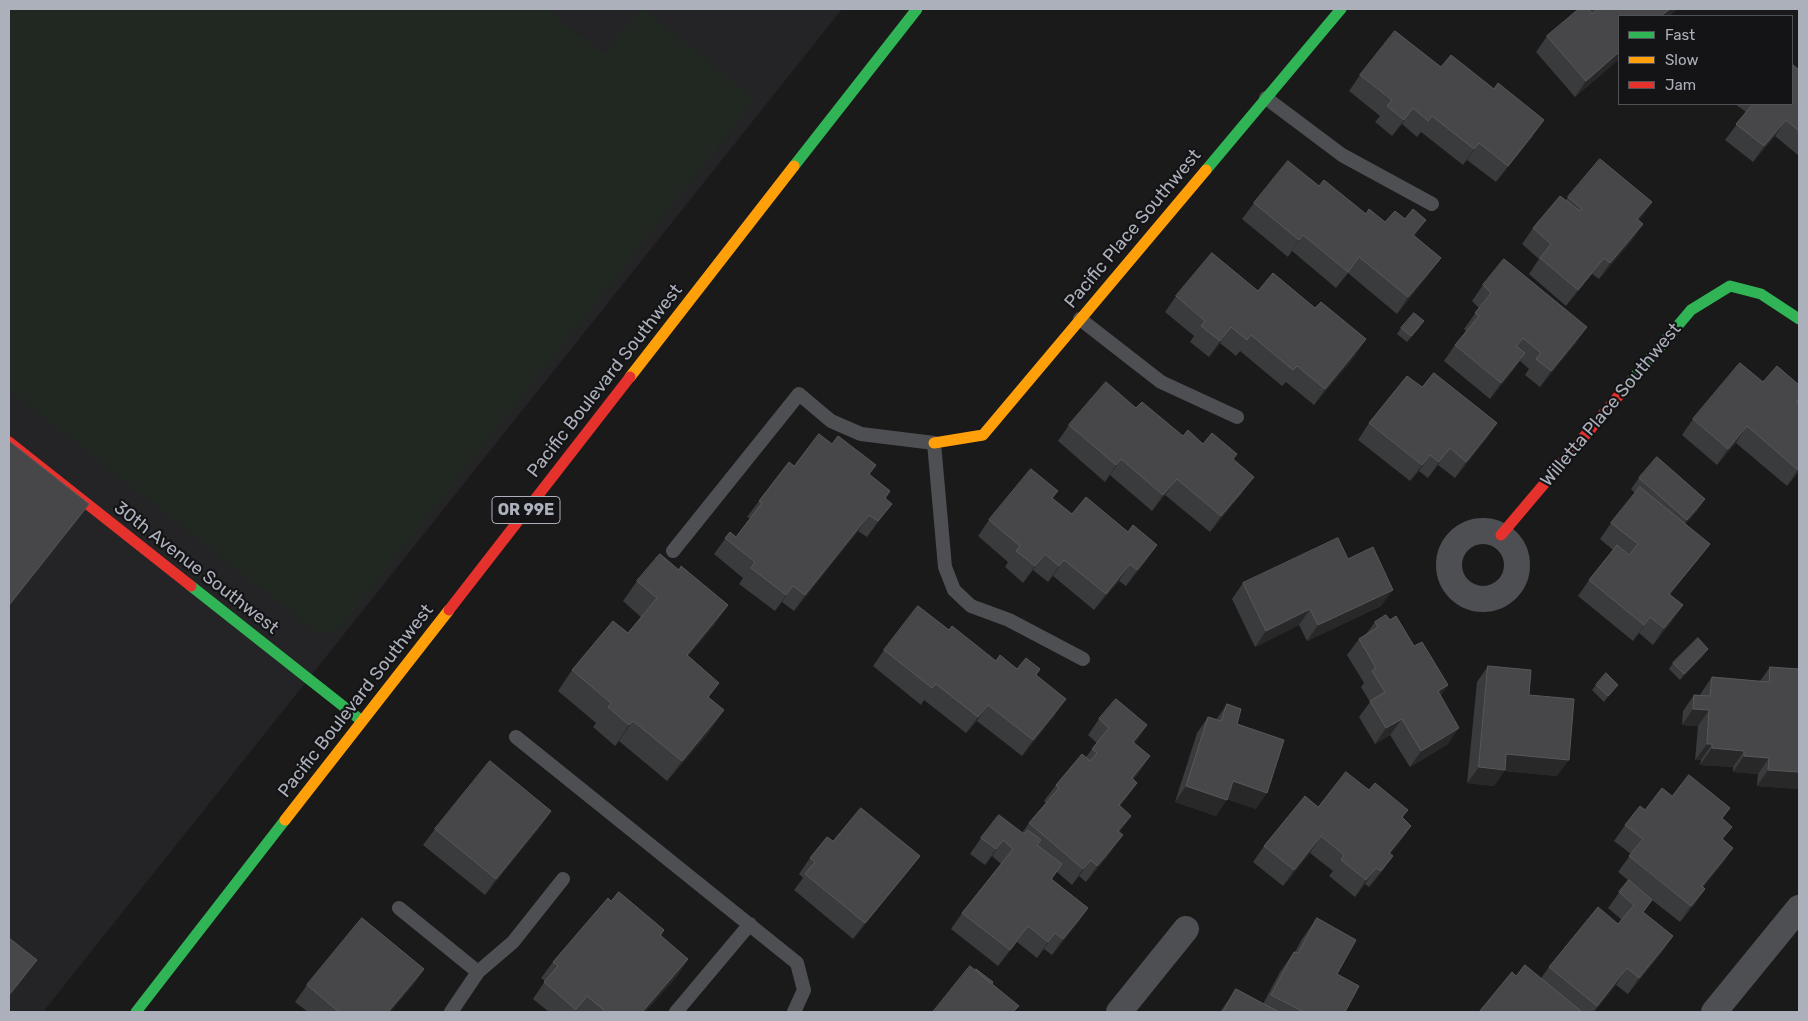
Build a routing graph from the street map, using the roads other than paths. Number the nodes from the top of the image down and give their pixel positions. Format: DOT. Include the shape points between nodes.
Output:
graph roads {
  1 [pos="917,9"];
  2 [pos="1341,9"];
  3 [pos="1266,98"];
  4 [pos="1432,204"];
  5 [pos="1080,319"];
  6 [pos="1799,319"];
  7 [pos="1237,417"];
  8 [pos="9,442"];
  9 [pos="934,443"];
  10 [pos="1501,536"];
  11 [pos="673,551"];
  12 [pos="1083,659"];
  13 [pos="362,721"];
  14 [pos="516,737"];
  15 [pos="563,879"];
  16 [pos="399,908"];
  17 [pos="1799,908"];
  18 [pos="750,924"];
  19 [pos="1186,929"];
  20 [pos="478,972"];
  21 [pos="136,1012"];
  22 [pos="451,1012"];
  23 [pos="676,1012"];
  24 [pos="794,1012"];
  25 [pos="1118,1012"];
  26 [pos="1714,1012"];
  1 -- 13 [label="street, Pacific Boulevard Southwest / OR 99E"];
  2 -- 3 [label="street, Pacific Place Southwest"];
  3 -- 4 [label="lane" via="1342,154"];
  3 -- 5 [label="street, Pacific Place Southwest"];
  5 -- 7 [label="lane" via="1162,382"];
  5 -- 9 [label="street, Pacific Place Southwest" via="983,435"];
  6 -- 10 [label="street, Willetta Place Southwest" via="1761,294 1730,286 1692,310"];
  8 -- 13 [label="street, 30th Avenue Southwest"];
  9 -- 11 [label="lane" via="861,434 831,421 799,394"];
  9 -- 12 [label="lane" via="945,567 954,590 971,606 1009,620"];
  13 -- 21 [label="street, Pacific Boulevard Southwest / OR 99E"];
  14 -- 18 [label="lane"];
  15 -- 20 [label="lane" via="513,942"];
  16 -- 20 [label="lane"];
  17 -- 26 [label="street"];
  18 -- 23 [label="lane"];
  18 -- 24 [label="lane" via="797,963 804,990"];
  19 -- 25 [label="street"];
  20 -- 22 [label="lane"];
}
